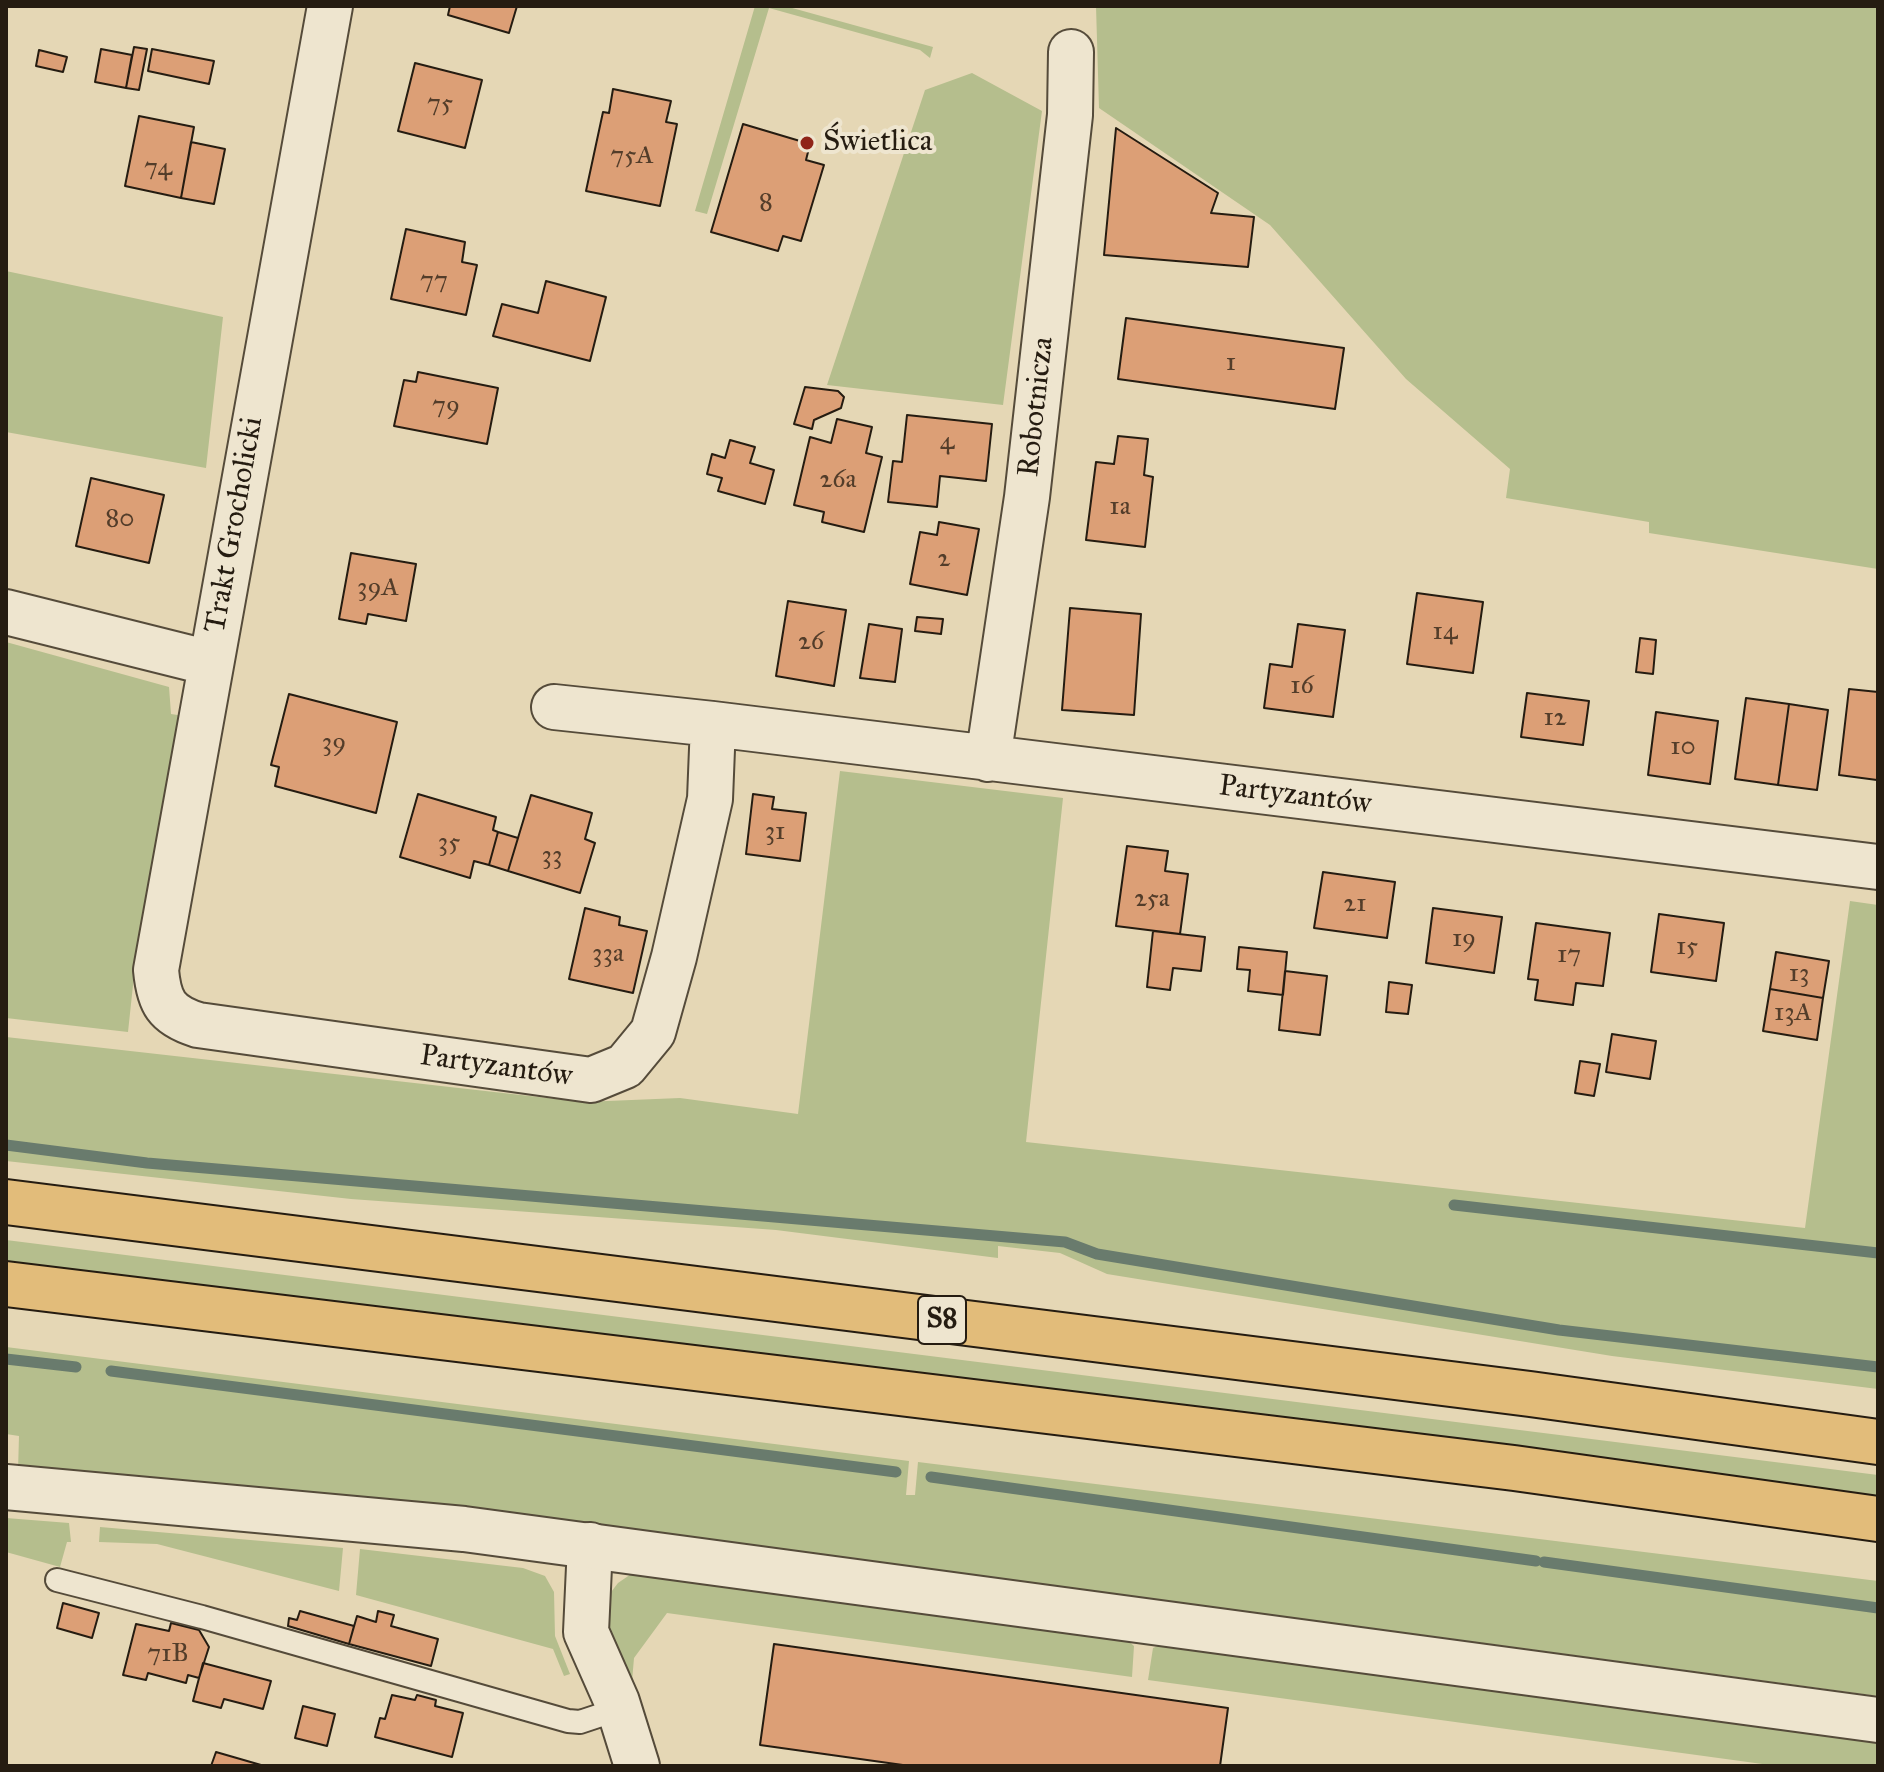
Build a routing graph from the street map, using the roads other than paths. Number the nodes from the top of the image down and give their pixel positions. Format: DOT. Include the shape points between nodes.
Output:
graph roads {
  1 [pos="330,6"];
  2 [pos="1071,52"];
  3 [pos="6,612"];
  4 [pos="210,663"];
  5 [pos="554,707"];
  6 [pos="713,724"];
  7 [pos="988,759"];
  8 [pos="1878,867"];
  9 [pos="198,1025"];
  10 [pos="6,1202"];
  11 [pos="6,1284"];
  12 [pos="1878,1442"];
  13 [pos="6,1487"];
  14 [pos="1878,1519"];
  15 [pos="590,1545"];
  16 [pos="57,1580"];
  17 [pos="619,1709"];
  18 [pos="1878,1720"];
  19 [pos="637,1766"];
  1 -- 4 [label="street, Trakt Grocholicki"];
  2 -- 7 [label="street, Robotnicza" via="1070,115 1029,481"];
  3 -- 4 [label="street"];
  4 -- 9 [label="street, Trakt Grocholicki" via="156,970 167,1008 178,1019"];
  5 -- 6 [label="street, Partyzantów"];
  6 -- 7 [label="street, Partyzantów"];
  6 -- 9 [label="street, Partyzantów" via="710,799 674,957 653,1032 625,1066 591,1080"];
  7 -- 8 [label="street, Partyzantów"];
  10 -- 12 [label="highway, S8"];
  11 -- 14 [label="highway" via="1498,1466"];
  13 -- 15 [label="street" via="353,1517"];
  15 -- 17 [label="street" via="586,1632"];
  15 -- 18 [label="street"];
  16 -- 17 [label="lane" via="568,1721"];
  17 -- 19 [label="street"];
}
